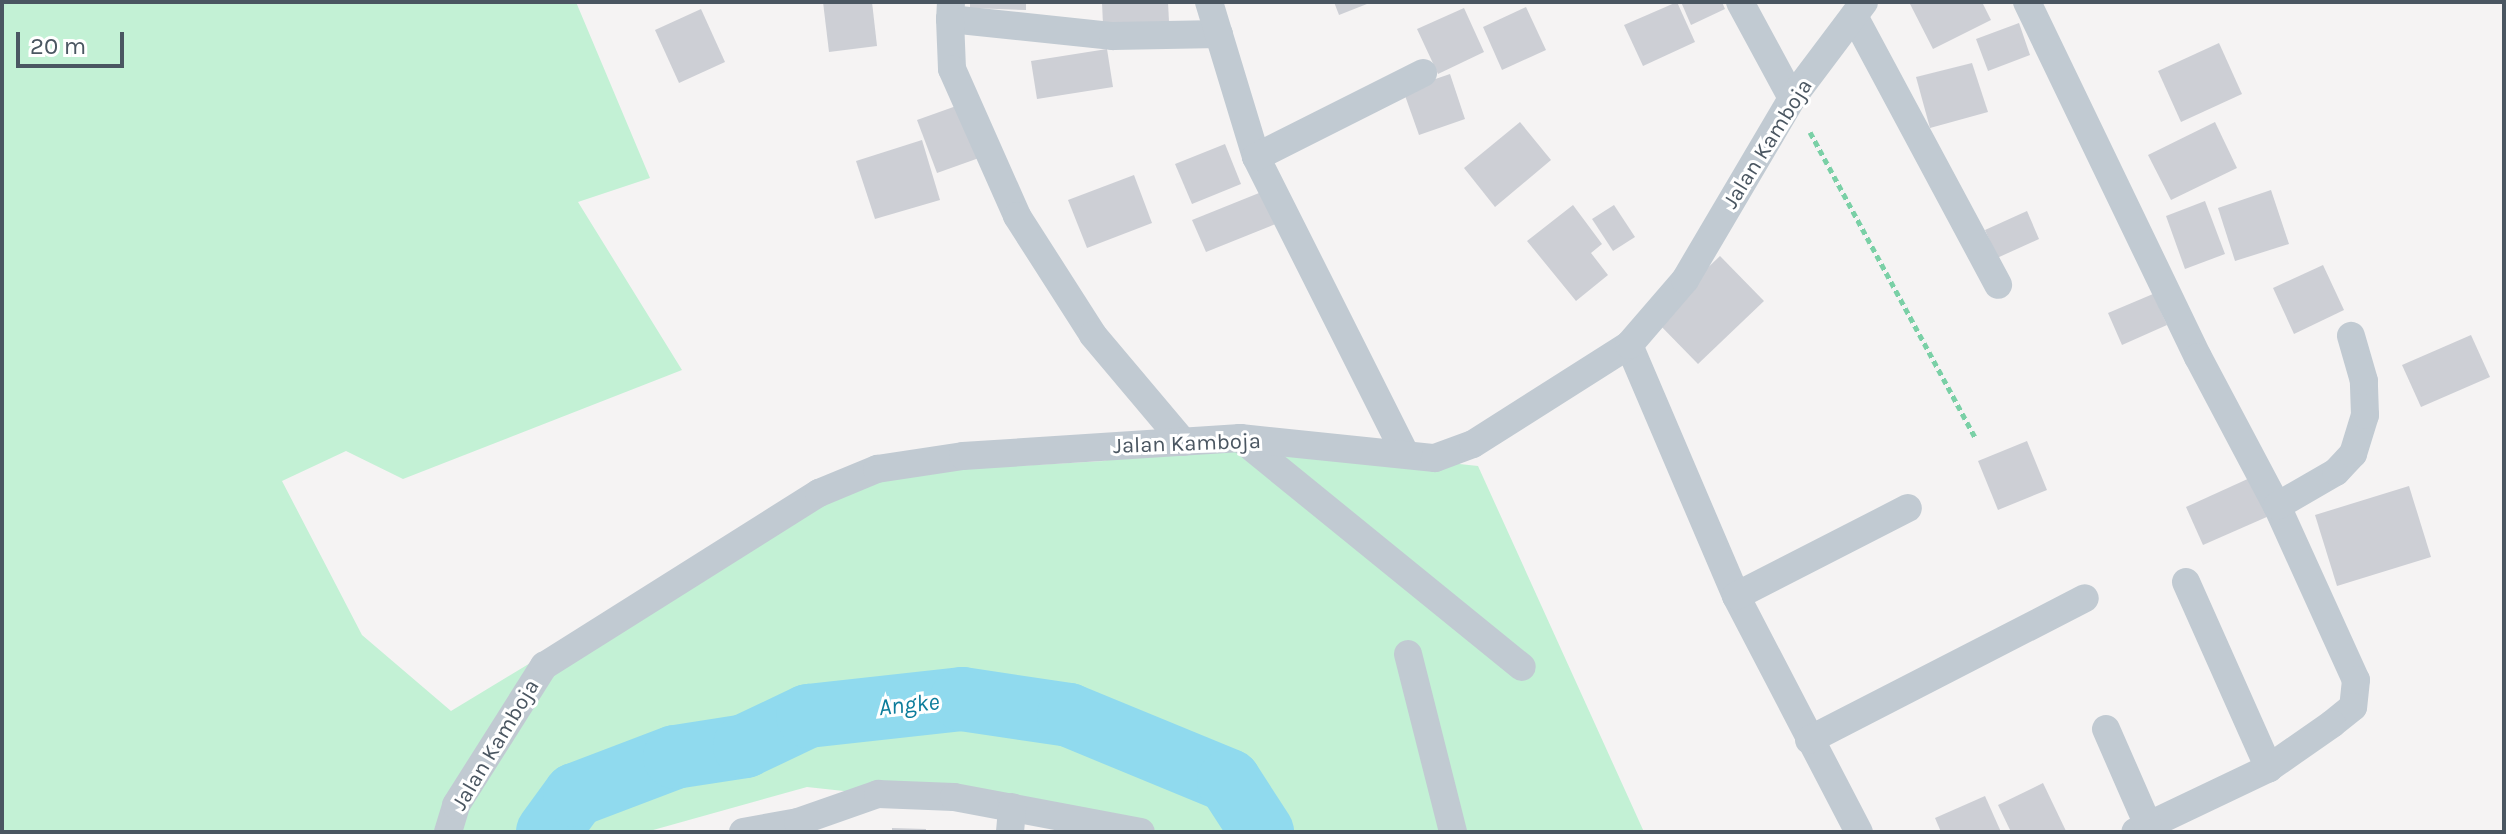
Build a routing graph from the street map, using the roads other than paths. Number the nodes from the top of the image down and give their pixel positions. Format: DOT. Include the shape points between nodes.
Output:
graph roads {
  1 [pos="1209,2"];
  2 [pos="1740,2"];
  3 [pos="2027,2"];
  4 [pos="1859,9"];
  5 [pos="951,10"];
  6 [pos="1219,34"];
  7 [pos="1423,73"];
  8 [pos="1792,98"];
  9 [pos="1256,157"];
  10 [pos="1998,285"];
  11 [pos="2351,336"];
  12 [pos="1629,345"];
  13 [pos="1240,438"];
  14 [pos="1183,442"];
  15 [pos="1405,453"];
  16 [pos="2277,506"];
  17 [pos="1908,508"];
  18 [pos="2186,582"];
  19 [pos="1736,596"];
  20 [pos="2085,598"];
  21 [pos="1408,654"];
  22 [pos="1522,667"];
  23 [pos="2106,729"];
  24 [pos="1809,740"];
  25 [pos="2269,768"];
  26 [pos="1011,820"];
  27 [pos="797,827"];
  28 [pos="2141,827"];
  29 [pos="448,832"];
  30 [pos="743,832"];
  31 [pos="1141,832"];
  32 [pos="1453,832"];
  33 [pos="1859,832"];
  1 -- 6 [label="street"];
  2 -- 8 [label="street"];
  3 -- 16 [label="street" via="2198,357"];
  4 -- 8 [label="street, Jalan Kamboja"];
  4 -- 10 [label="street"];
  5 -- 6 [label="street" via="1113,36"];
  5 -- 14 [label="street" via="952,69 1017,216 1093,335"];
  6 -- 9 [label="street"];
  7 -- 9 [label="street"];
  8 -- 12 [label="street, Jalan Kamboja" via="1685,280"];
  9 -- 15 [label="street"];
  11 -- 16 [label="street" via="2364,381 2365,415 2353,454 2336,472"];
  12 -- 15 [label="street, Jalan Kamboja" via="1473,444 1435,458"];
  12 -- 19 [label="street"];
  13 -- 14 [label="street, Jalan Kamboja"];
  13 -- 15 [label="street, Jalan Kamboja"];
  13 -- 22 [label="street"];
  14 -- 29 [label="street, Jalan Kamboja" via="917,461 877,469 819,493 544,666 456,805"];
  16 -- 25 [label="street" via="2356,680 2353,707"];
  17 -- 19 [label="street"];
  18 -- 25 [label="street"];
  19 -- 24 [label="street"];
  20 -- 24 [label="street"];
  21 -- 32 [label="street"];
  23 -- 28 [label="street"];
  24 -- 33 [label="street"];
  25 -- 28 [label="street"];
  26 -- 27 [label="street" via="954,797 878,794"];
  26 -- 31 [label="street"];
  27 -- 30 [label="street"];
}
